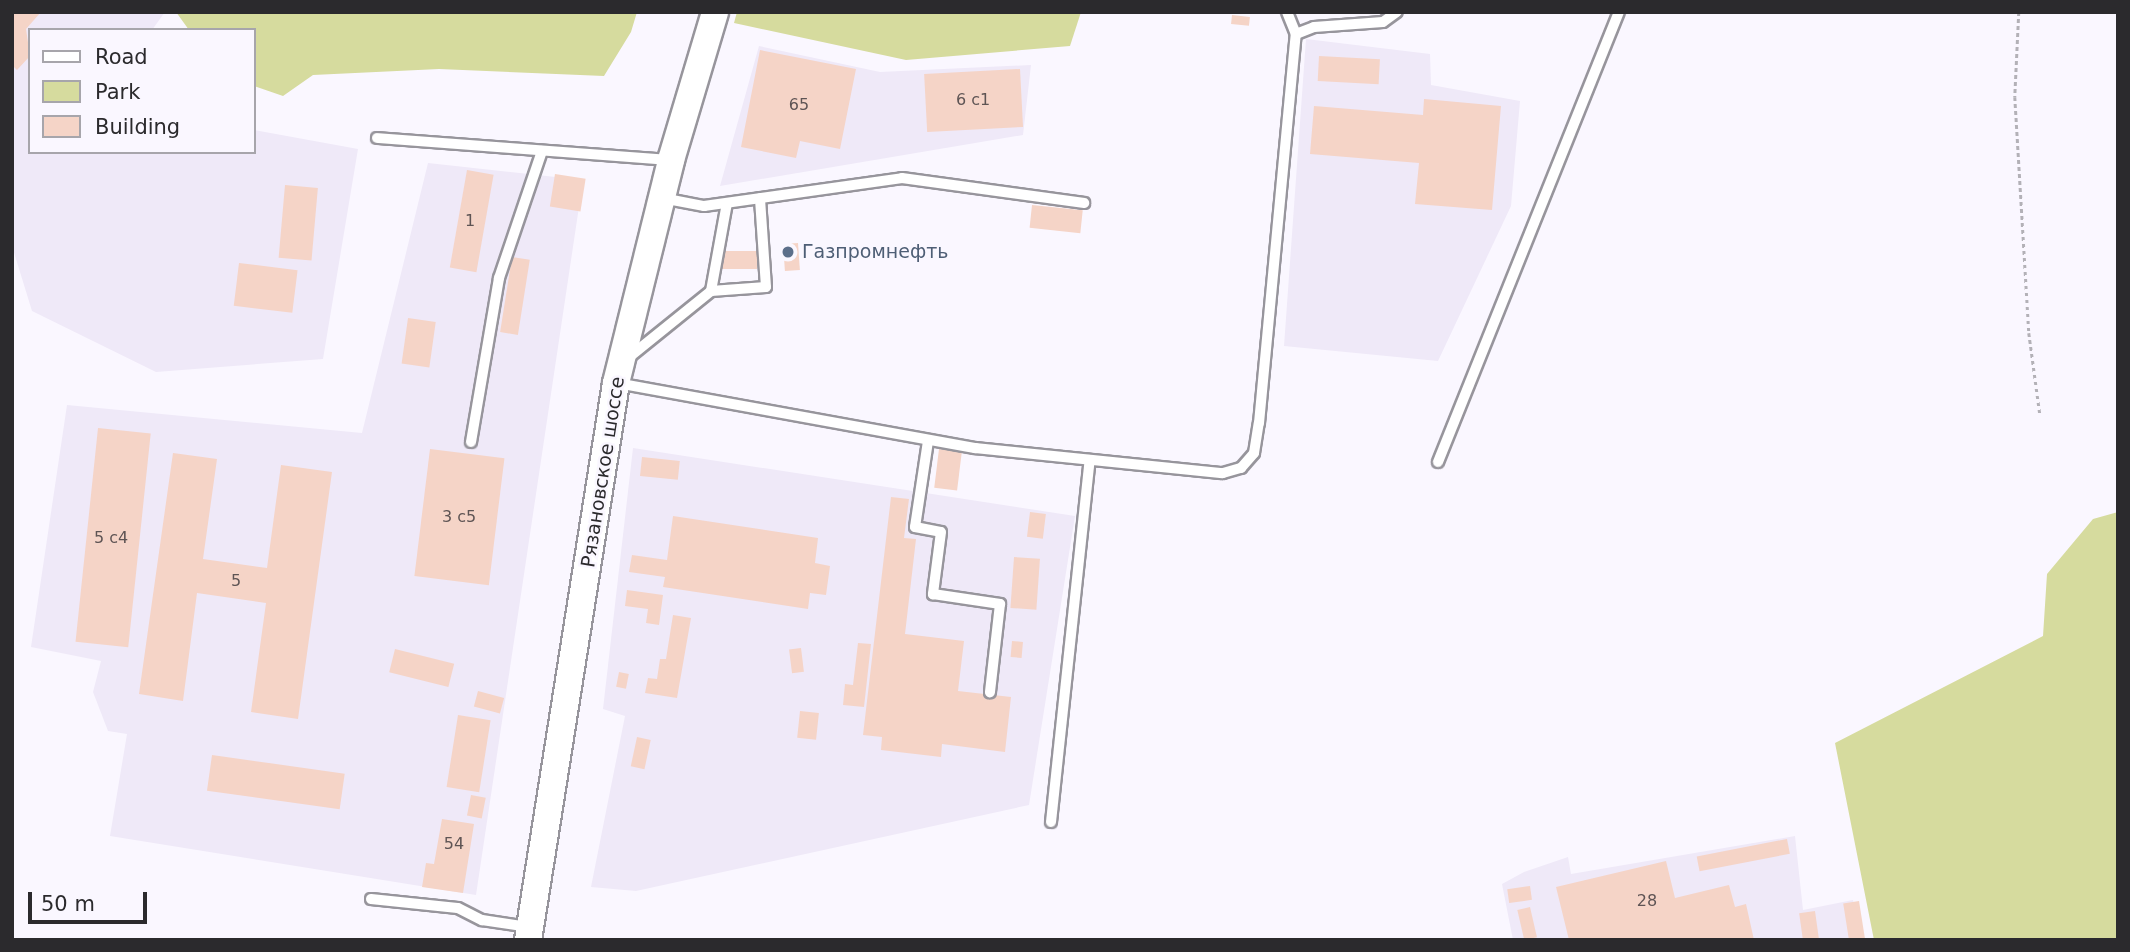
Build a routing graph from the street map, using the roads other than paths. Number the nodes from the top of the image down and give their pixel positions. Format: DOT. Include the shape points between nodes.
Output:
graph roads {
  1 [pos="715,12"];
  2 [pos="1287,12"];
  3 [pos="1397,12"];
  4 [pos="1619,12"];
  5 [pos="1296,34"];
  6 [pos="377,138"];
  7 [pos="542,151"];
  8 [pos="671,160"];
  9 [pos="661,198"];
  10 [pos="760,198"];
  11 [pos="727,203"];
  12 [pos="1084,203"];
  13 [pos="712,291"];
  14 [pos="619,372"];
  15 [pos="928,441"];
  16 [pos="471,442"];
  17 [pos="1090,460"];
  18 [pos="1438,462"];
  19 [pos="990,692"];
  20 [pos="1051,821"];
  21 [pos="371,899"];
  22 [pos="529,933"];
  1 -- 8 [label="main road, Рязановское шоссе"];
  2 -- 5 [label="lane"];
  3 -- 5 [label="lane" via="1383,22 1314,27"];
  4 -- 18 [label="lane"];
  5 -- 17 [label="lane" via="1254,453 1241,468 1223,473"];
  6 -- 7 [label="lane"];
  7 -- 8 [label="lane"];
  7 -- 16 [label="lane" via="499,278"];
  8 -- 9 [label="main road, Рязановское шоссе"];
  9 -- 11 [label="lane" via="704,206"];
  9 -- 14 [label="main road, Рязановское шоссе"];
  10 -- 11 [label="lane"];
  10 -- 12 [label="lane" via="902,178"];
  10 -- 13 [label="lane" via="766,287"];
  11 -- 13 [label="lane"];
  13 -- 14 [label="lane"];
  14 -- 15 [label="lane"];
  14 -- 22 [label="main road, Рязановское шоссе"];
  15 -- 17 [label="lane"];
  15 -- 19 [label="lane" via="915,527 941,532 933,594 1000,604"];
  17 -- 20 [label="lane"];
  21 -- 22 [label="lane" via="458,908"];
}
